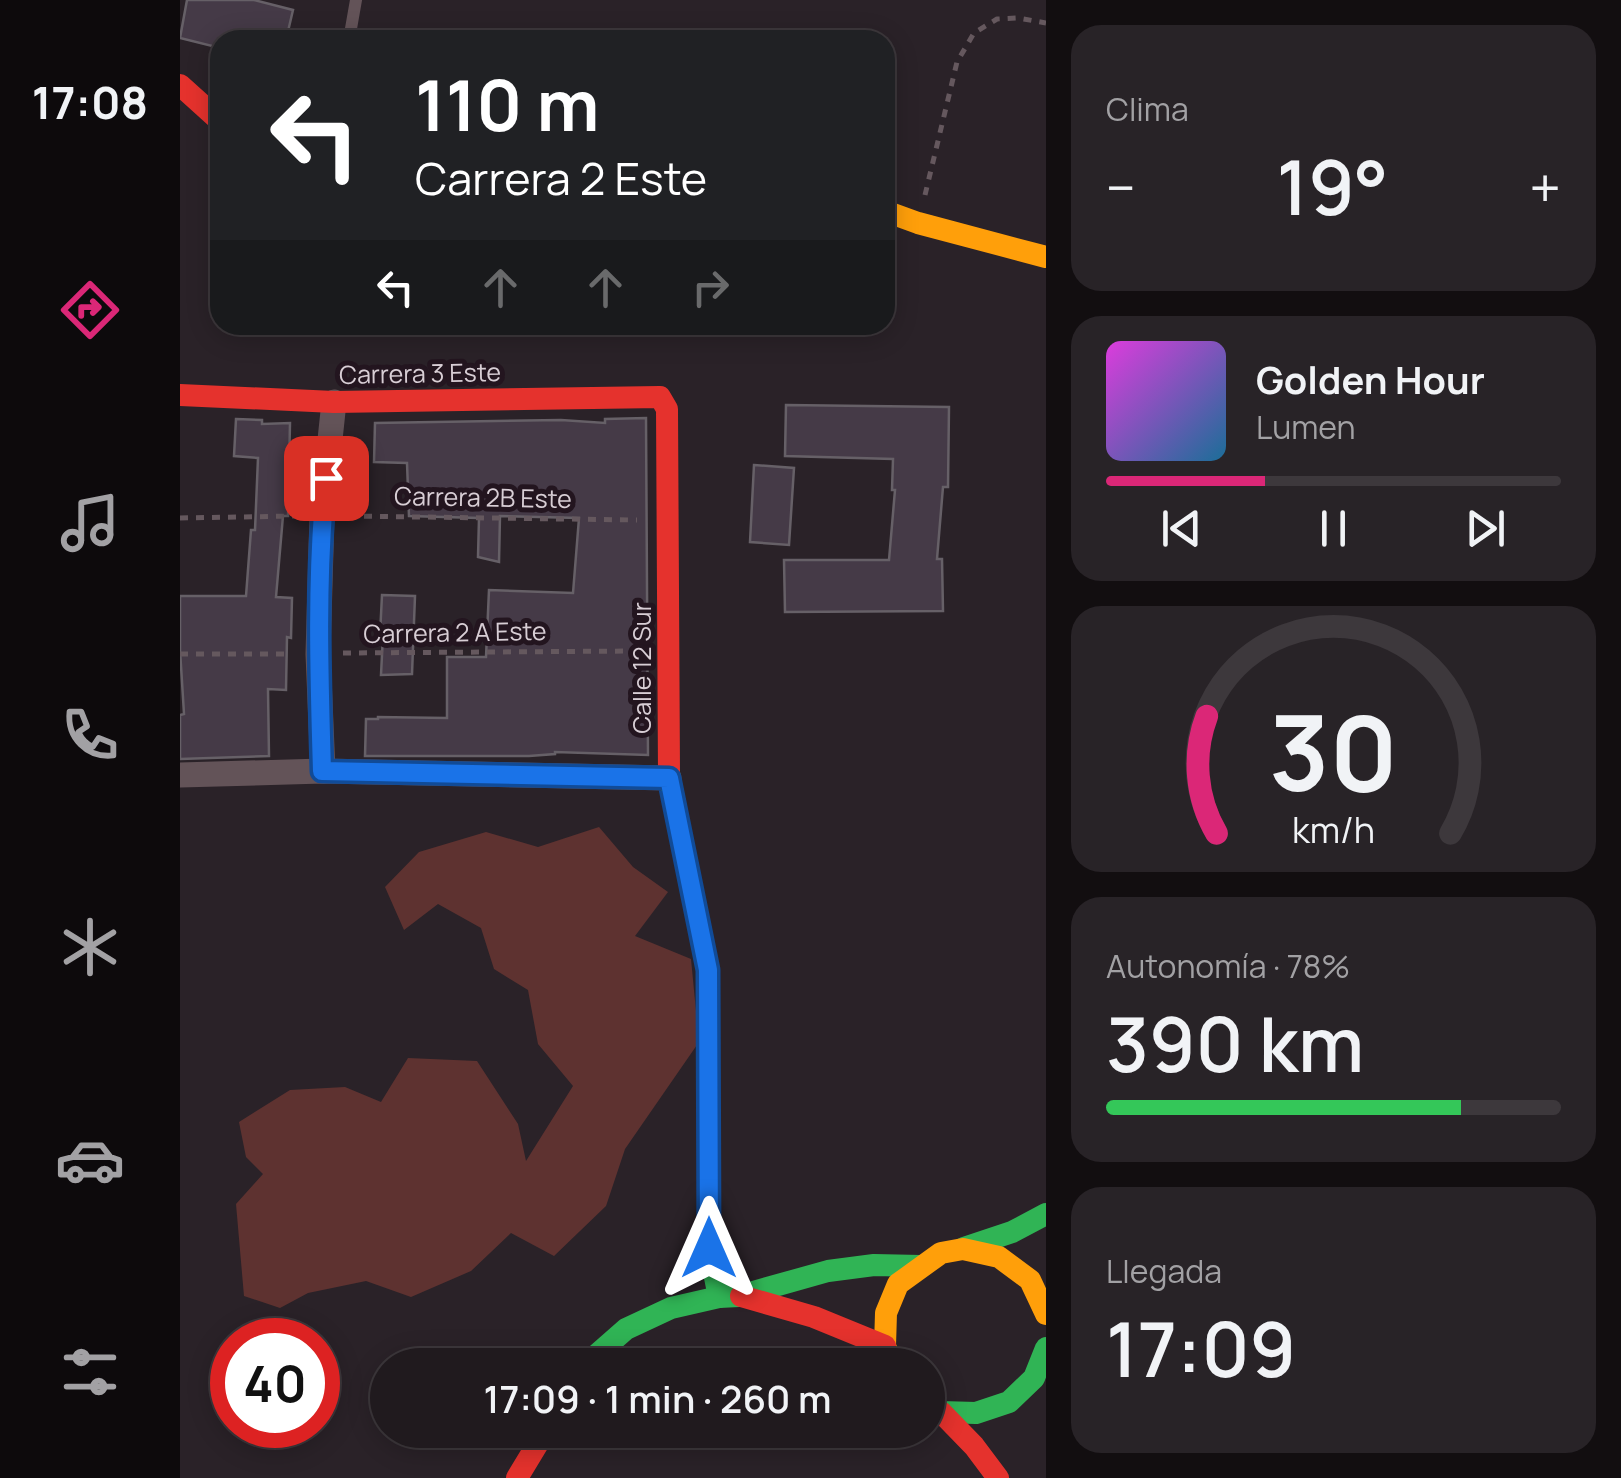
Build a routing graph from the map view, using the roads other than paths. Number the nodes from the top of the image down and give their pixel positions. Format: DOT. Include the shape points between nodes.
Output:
graph roads {
  1 [pos="356,0"];
  2 [pos="352,30"];
  3 [pos="180,85"];
  4 [pos="210,112"];
  5 [pos="895,215"];
  6 [pos="1046,258"];
  7 [pos="180,395"];
  8 [pos="660,397"];
  9 [pos="334,402"];
  10 [pos="322,771"];
  11 [pos="180,775"];
  12 [pos="669,778"];
  13 [pos="1046,1214"];
  14 [pos="962,1248"];
  15 [pos="920,1266"];
  16 [pos="729,1296"];
  17 [pos="1046,1314"];
  18 [pos="604,1348"];
  19 [pos="877,1348"];
  20 [pos="888,1348"];
  21 [pos="1046,1348"];
  22 [pos="945,1409"];
  23 [pos="945,1418"];
  24 [pos="536,1448"];
  25 [pos="541,1448"];
  26 [pos="517,1478"];
  27 [pos="535,1478"];
  28 [pos="998,1478"];
  1 -- 2 [label="lane"];
  3 -- 4 [label="main road"];
  5 -- 6 [label="main road"];
  7 -- 9 [label="main road, Carrera 3 Este"];
  8 -- 9 [label="main road, Carrera 3 Este"];
  8 -- 12 [label="main road, Calle 12 Sur" via="667,409"];
  9 -- 10 [label="street" via="322,516"];
  10 -- 11 [label="street"];
  10 -- 12 [label="street"];
  12 -- 16 [label="main road, Calle 12 Sur" via="708,970 709,1248"];
  13 -- 14 [label="main road"];
  14 -- 15 [label="main road"];
  14 -- 17 [label="main road" via="1000,1256 1030,1280"];
  15 -- 16 [label="main road" via="828,1271"];
  15 -- 20 [label="main road" via="898,1284 886,1313"];
  16 -- 18 [label="main road" via="671,1308 626,1329"];
  16 -- 19 [label="main road" via="814,1315"];
  21 -- 22 [label="main road" via="1034,1378 1009,1402 976,1413"];
  23 -- 28 [label="main road"];
  24 -- 26 [label="main road"];
  25 -- 27 [label="main road"];
}
